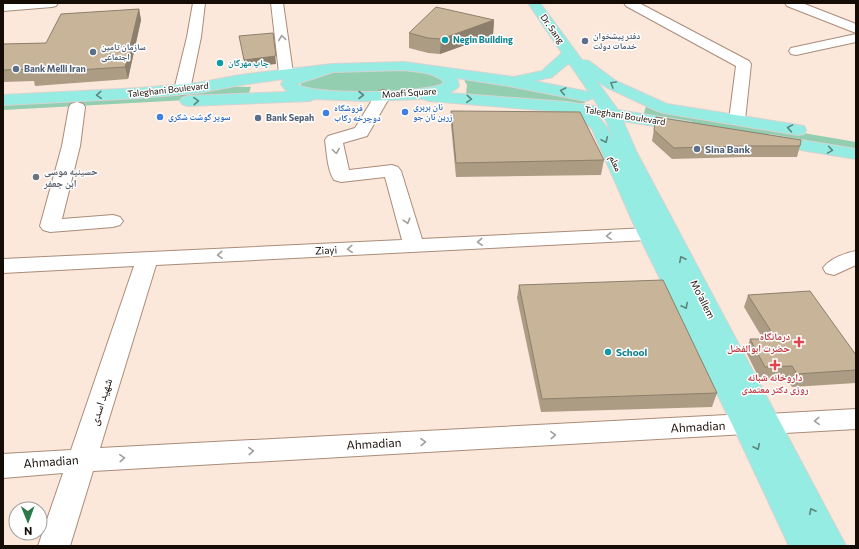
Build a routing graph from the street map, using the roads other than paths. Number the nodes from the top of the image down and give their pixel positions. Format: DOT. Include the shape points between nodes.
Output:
graph roads {
  1 [pos="52,3"];
  2 [pos="199,3"];
  3 [pos="276,3"];
  4 [pos="534,3"];
  5 [pos="630,3"];
  6 [pos="791,3"];
  7 [pos="5,6"];
  8 [pos="856,29"];
  9 [pos="856,38"];
  10 [pos="796,51"];
  11 [pos="570,54"];
  12 [pos="332,68"];
  13 [pos="424,68"];
  14 [pos="286,73"];
  15 [pos="509,81"];
  16 [pos="218,84"];
  17 [pos="182,90"];
  18 [pos="383,95"];
  19 [pos="416,95"];
  20 [pos="330,96"];
  21 [pos="237,99"];
  22 [pos="601,99"];
  23 [pos="3,100"];
  24 [pos="77,107"];
  25 [pos="567,107"];
  26 [pos="3,111"];
  27 [pos="612,114"];
  28 [pos="662,115"];
  29 [pos="737,120"];
  30 [pos="856,140"];
  31 [pos="627,151"];
  32 [pos="856,154"];
  33 [pos="113,221"];
  34 [pos="648,234"];
  35 [pos="414,246"];
  36 [pos="856,257"];
  37 [pos="147,259"];
  38 [pos="3,266"];
  39 [pos="834,268"];
  40 [pos="856,419"];
  41 [pos="756,424"];
  42 [pos="83,460"];
  43 [pos="3,466"];
  44 [pos="54,546"];
  45 [pos="805,546"];
  46 [pos="830,546"];
  1 -- 7 [label="street"];
  2 -- 17 [label="street"];
  14 -- 3 [label="street, one-way"];
  4 -- 11 [label="main road, Dr. Sang"];
  5 -- 29 [label="street" via="744,64"];
  6 -- 8 [label="street"];
  9 -- 10 [label="street"];
  11 -- 15 [label="main road, Dr. Sang" via="547,74"];
  11 -- 22 [label="main road, Dr. Sang"];
  28 -- 11 [label="main road, one-way" via="611,84"];
  12 -- 13 [label="main road, Moafi Square"];
  12 -- 14 [label="main road, Taleghani Boulevard"];
  12 -- 20 [label="main road, Moafi Square" via="291,80 289,84 292,88 304,92"];
  13 -- 15 [label="main road, Taleghani Boulevard"];
  13 -- 19 [label="main road, Moafi Square" via="444,74 450,80 451,86 440,91"];
  14 -- 16 [label="main road, Taleghani Boulevard"];
  22 -- 15 [label="main road, Taleghani Boulevard, one-way"];
  16 -- 17 [label="main road, Taleghani Boulevard"];
  16 -- 21 [label="main road" via="251,83 259,87 257,93"];
  17 -- 23 [label="main road, Taleghani Boulevard, one-way"];
  18 -- 19 [label="main road, Moafi Square"];
  20 -- 18 [label="main road, Moafi Square, one-way"];
  18 -- 35 [label="street, one-way" via="361,132 334,140 338,164 341,176 392,171"];
  19 -- 25 [label="main road, Taleghani Boulevard, one-way"];
  20 -- 21 [label="main road, Taleghani Boulevard"];
  24 -- 21 [label="main road, Taleghani Boulevard, one-way"];
  22 -- 27 [label="main road, Dr. Sang"];
  22 -- 28 [label="main road, Taleghani Boulevard"];
  24 -- 26 [label="main road, Taleghani Boulevard"];
  24 -- 33 [label="street" via="71,146 50,226"];
  25 -- 27 [label="main road, Taleghani Boulevard"];
  25 -- 34 [label="main road, معلم, one-way" via="596,122"];
  27 -- 28 [label="main road, Taleghani Boulevard"];
  27 -- 31 [label="main road, Mo'allem"];
  28 -- 29 [label="main road, Taleghani Boulevard"];
  28 -- 31 [label="main road" via="639,127 631,135"];
  28 -- 32 [label="main road, Taleghani Boulevard, one-way"];
  30 -- 29 [label="main road, Taleghani Boulevard, one-way"];
  41 -- 31 [label="main road, Mo'allem, one-way"];
  34 -- 35 [label="street, Ziayi, one-way"];
  34 -- 41 [label="main road, Mo'allem, one-way"];
  35 -- 37 [label="street, Ziayi, one-way"];
  36 -- 39 [label="street"];
  37 -- 38 [label="street, Ziayi"];
  37 -- 42 [label="street, شهید اسدی"];
  40 -- 41 [label="street, Ahmadian, one-way"];
  42 -- 41 [label="street, Ahmadian, one-way"];
  41 -- 45 [label="main road, Mo'allem, one-way"];
  46 -- 41 [label="main road, Mo'allem, one-way"];
  42 -- 43 [label="street, Ahmadian"];
  42 -- 44 [label="street, شهید اسدی"];
}
